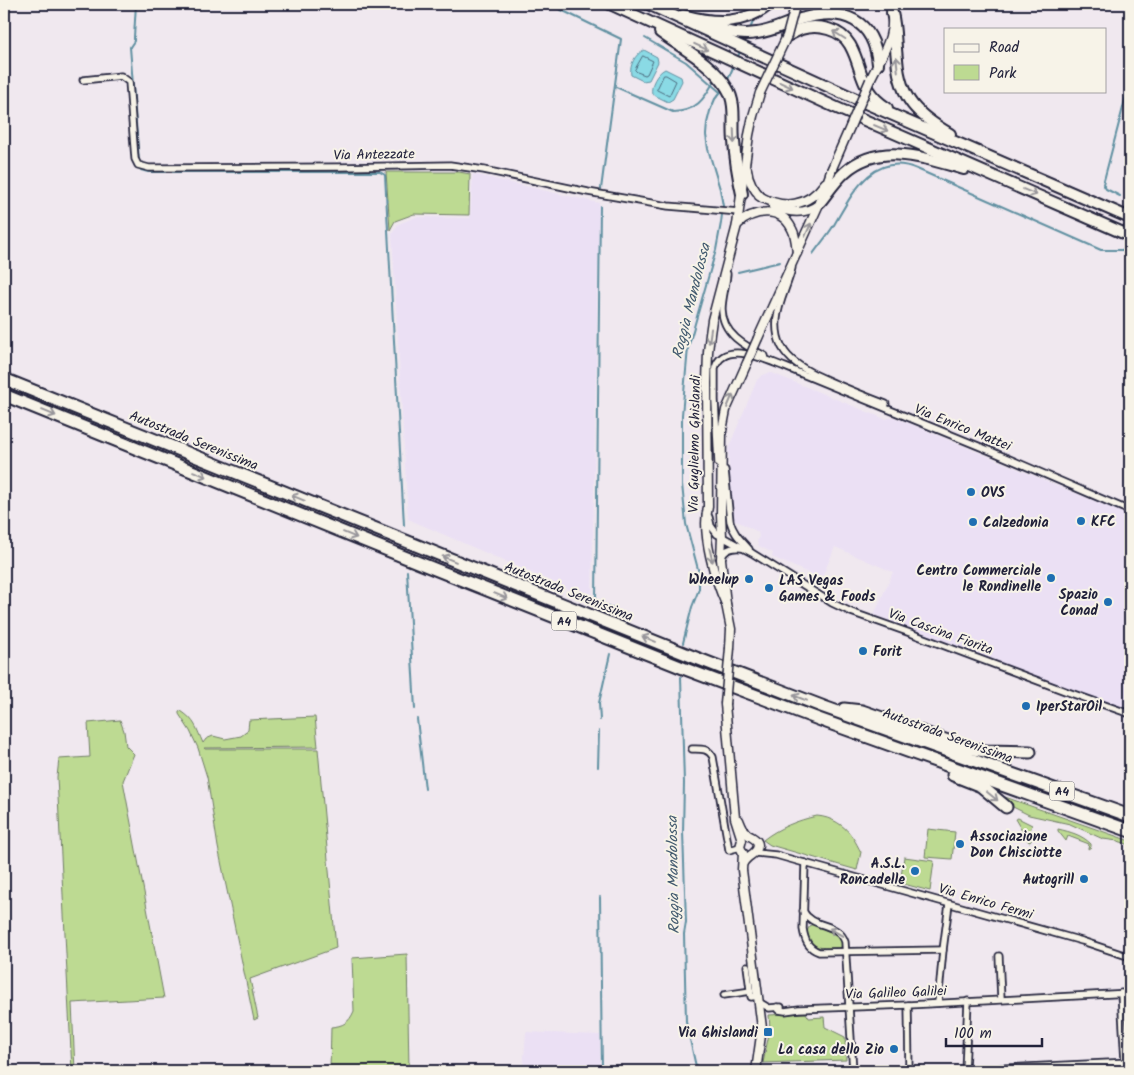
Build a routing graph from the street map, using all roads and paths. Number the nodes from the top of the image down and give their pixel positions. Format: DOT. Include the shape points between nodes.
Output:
graph roads {
  1 [pos="610,4"];
  2 [pos="648,4"];
  3 [pos="795,5"];
  4 [pos="891,8"];
  5 [pos="658,9"];
  6 [pos="762,9"];
  7 [pos="643,19"];
  8 [pos="787,36"];
  9 [pos="878,64"];
  10 [pos="83,80"];
  11 [pos="911,123"];
  12 [pos="746,156"];
  13 [pos="1004,164"];
  14 [pos="832,169"];
  15 [pos="998,178"];
  16 [pos="742,194"];
  17 [pos="759,196"];
  18 [pos="820,202"];
  19 [pos="739,212"];
  20 [pos="1130,218"];
  21 [pos="736,225"];
  22 [pos="1130,236"];
  23 [pos="729,254"];
  24 [pos="796,257"];
  25 [pos="785,367"];
  26 [pos="4,379"];
  27 [pos="4,395"];
  28 [pos="722,442"];
  29 [pos="993,452"];
  30 [pos="721,480"];
  31 [pos="708,507"];
  32 [pos="1130,510"];
  33 [pos="722,524"];
  34 [pos="711,526"];
  35 [pos="722,537"];
  36 [pos="752,553"];
  37 [pos="721,559"];
  38 [pos="726,604"];
  39 [pos="824,707"];
  40 [pos="1130,714"];
  41 [pos="821,720"];
  42 [pos="692,749"];
  43 [pos="1030,752"];
  44 [pos="1006,807"];
  45 [pos="1130,816"];
  46 [pos="1130,830"];
  47 [pos="748,847"];
  48 [pos="805,863"];
  49 [pos="949,904"];
  50 [pos="803,911"];
  51 [pos="814,922"];
  52 [pos="804,929"];
  53 [pos="943,950"];
  54 [pos="846,952"];
  55 [pos="999,956"];
  56 [pos="1130,957"];
  57 [pos="747,966"];
  58 [pos="751,991"];
  59 [pos="1130,992"];
  60 [pos="1121,993"];
  61 [pos="724,995"];
  62 [pos="759,999"];
  63 [pos="1001,999"];
  64 [pos="968,1001"];
  65 [pos="938,1003"];
  66 [pos="908,1005"];
  67 [pos="850,1006"];
  68 [pos="1128,1062"];
  69 [pos="1081,1064"];
  70 [pos="965,1070"];
  71 [pos="756,1071"];
  72 [pos="853,1071"];
  73 [pos="909,1071"];
  74 [pos="1082,1071"];
  1 -- 7 [label="highway"];
  2 -- 5 [label="highway"];
  3 -- 8 [label="street, Via Guglielmo Ghislandi, bridge"];
  4 -- 9 [label="street, Via Guglielmo Ghislandi" via="891,35"];
  13 -- 4 [label="highway, one-way" via="928,121 914,108 898,74"];
  5 -- 6 [label="highway" via="715,22 734,21"];
  5 -- 9 [label="highway" via="724,31 749,34 777,29 803,18 838,14 867,30 875,44"];
  5 -- 11 [label="highway"];
  7 -- 15 [label="highway, one-way"];
  7 -- 16 [label="highway, one-way" via="711,68 727,88 733,104 736,161"];
  11 -- 8 [label="highway, one-way" via="877,102 869,93 851,47 842,35 818,27"];
  8 -- 12 [label="street, Via Guglielmo Ghislandi, bridge" via="760,93"];
  9 -- 14 [label="street, Via Guglielmo Ghislandi, bridge"];
  10 -- 19 [label="street, Via Antezzate" via="121,76 129,82 136,159 138,165 149,168 450,165 659,204"];
  11 -- 13 [label="highway"];
  12 -- 16 [label="street, Via Guglielmo Ghislandi"];
  12 -- 17 [label="street, Via Guglielmo Ghislandi" via="748,175"];
  13 -- 20 [label="highway"];
  14 -- 17 [label="street, Via Guglielmo Ghislandi" via="820,190 806,200 788,205"];
  14 -- 18 [label="street, Via Guglielmo Ghislandi"];
  15 -- 18 [label="highway" via="910,155 884,154 861,161 846,171"];
  15 -- 22 [label="highway, one-way"];
  16 -- 19 [label="street, Via Guglielmo Ghislandi"];
  17 -- 18 [label="street" via="775,207 793,212 808,210"];
  24 -- 18 [label="street, Via Guglielmo Ghislandi, one-way"];
  19 -- 21 [label="street, Via Guglielmo Ghislandi"];
  21 -- 23 [label="street, Via Guglielmo Ghislandi"];
  21 -- 24 [label="street" via="760,213 779,216 788,222 796,240"];
  23 -- 25 [label="street" via="722,306 725,324 742,343"];
  23 -- 31 [label="street, Via Guglielmo Ghislandi, one-way" via="712,320 708,352"];
  28 -- 24 [label="street, Via Guglielmo Ghislandi, one-way, bridge" via="726,410"];
  24 -- 29 [label="street" via="776,319 781,345 793,362"];
  25 -- 29 [label="street, Via Enrico Mattei"];
  25 -- 30 [label="street" via="739,353 726,355 716,364 715,400"];
  39 -- 26 [label="highway, Autostrada Serenissima / A4, one-way"];
  27 -- 41 [label="highway, Autostrada Serenissima / A4, one-way" via="435,570"];
  28 -- 30 [label="street, Via Guglielmo Ghislandi"];
  28 -- 36 [label="street" via="730,521 737,536"];
  29 -- 32 [label="street, Via Enrico Mattei"];
  30 -- 33 [label="street, Via Guglielmo Ghislandi"];
  31 -- 34 [label="street"];
  31 -- 38 [label="street, Via Guglielmo Ghislandi, one-way" via="709,546"];
  33 -- 34 [label="street"];
  33 -- 35 [label="street, Via Guglielmo Ghislandi"];
  34 -- 35 [label="street"];
  35 -- 36 [label="street"];
  35 -- 37 [label="street, Via Guglielmo Ghislandi"];
  36 -- 37 [label="street" via="730,548"];
  36 -- 40 [label="street, Via Cascina Fiorita" via="851,612"];
  37 -- 38 [label="street, Via Guglielmo Ghislandi"];
  38 -- 47 [label="street, Via Guglielmo Ghislandi, bridge" via="731,629 725,704 735,809"];
  39 -- 43 [label="highway" via="862,711 968,748"];
  39 -- 45 [label="highway, Autostrada Serenissima / A4"];
  41 -- 44 [label="highway, one-way" via="854,740 981,786"];
  41 -- 46 [label="highway, Autostrada Serenissima / A4"];
  42 -- 47 [label="street" via="705,750 713,757 729,850"];
  47 -- 48 [label="street, Via Enrico Fermi"];
  47 -- 62 [label="street" via="742,870"];
  48 -- 49 [label="street, Via Enrico Fermi"];
  48 -- 50 [label="street"];
  49 -- 53 [label="street"];
  49 -- 56 [label="street, Via Enrico Fermi"];
  50 -- 51 [label="street"];
  50 -- 52 [label="street"];
  51 -- 52 [label="street"];
  54 -- 51 [label="street, one-way" via="840,931"];
  52 -- 54 [label="street" via="805,938 813,950"];
  53 -- 54 [label="street"];
  53 -- 65 [label="street"];
  54 -- 67 [label="street"];
  55 -- 63 [label="street"];
  57 -- 58 [label="street"];
  58 -- 61 [label="street"];
  58 -- 62 [label="street" via="751,997"];
  59 -- 60 [label="street, Via Galileo Galilei"];
  60 -- 63 [label="street, Via Galileo Galilei"];
  60 -- 68 [label="street"];
  62 -- 67 [label="street, Via Galileo Galilei" via="768,1008 777,1007 781,1011"];
  62 -- 71 [label="street" via="762,1028"];
  63 -- 64 [label="street, Via Galileo Galilei"];
  64 -- 65 [label="street, Via Galileo Galilei"];
  64 -- 70 [label="street"];
  65 -- 66 [label="street, Via Galileo Galilei"];
  66 -- 67 [label="street, Via Galileo Galilei"];
  66 -- 73 [label="street"];
  67 -- 72 [label="street"];
  68 -- 69 [label="street"];
  69 -- 70 [label="street"];
  69 -- 74 [label="street"];
}
